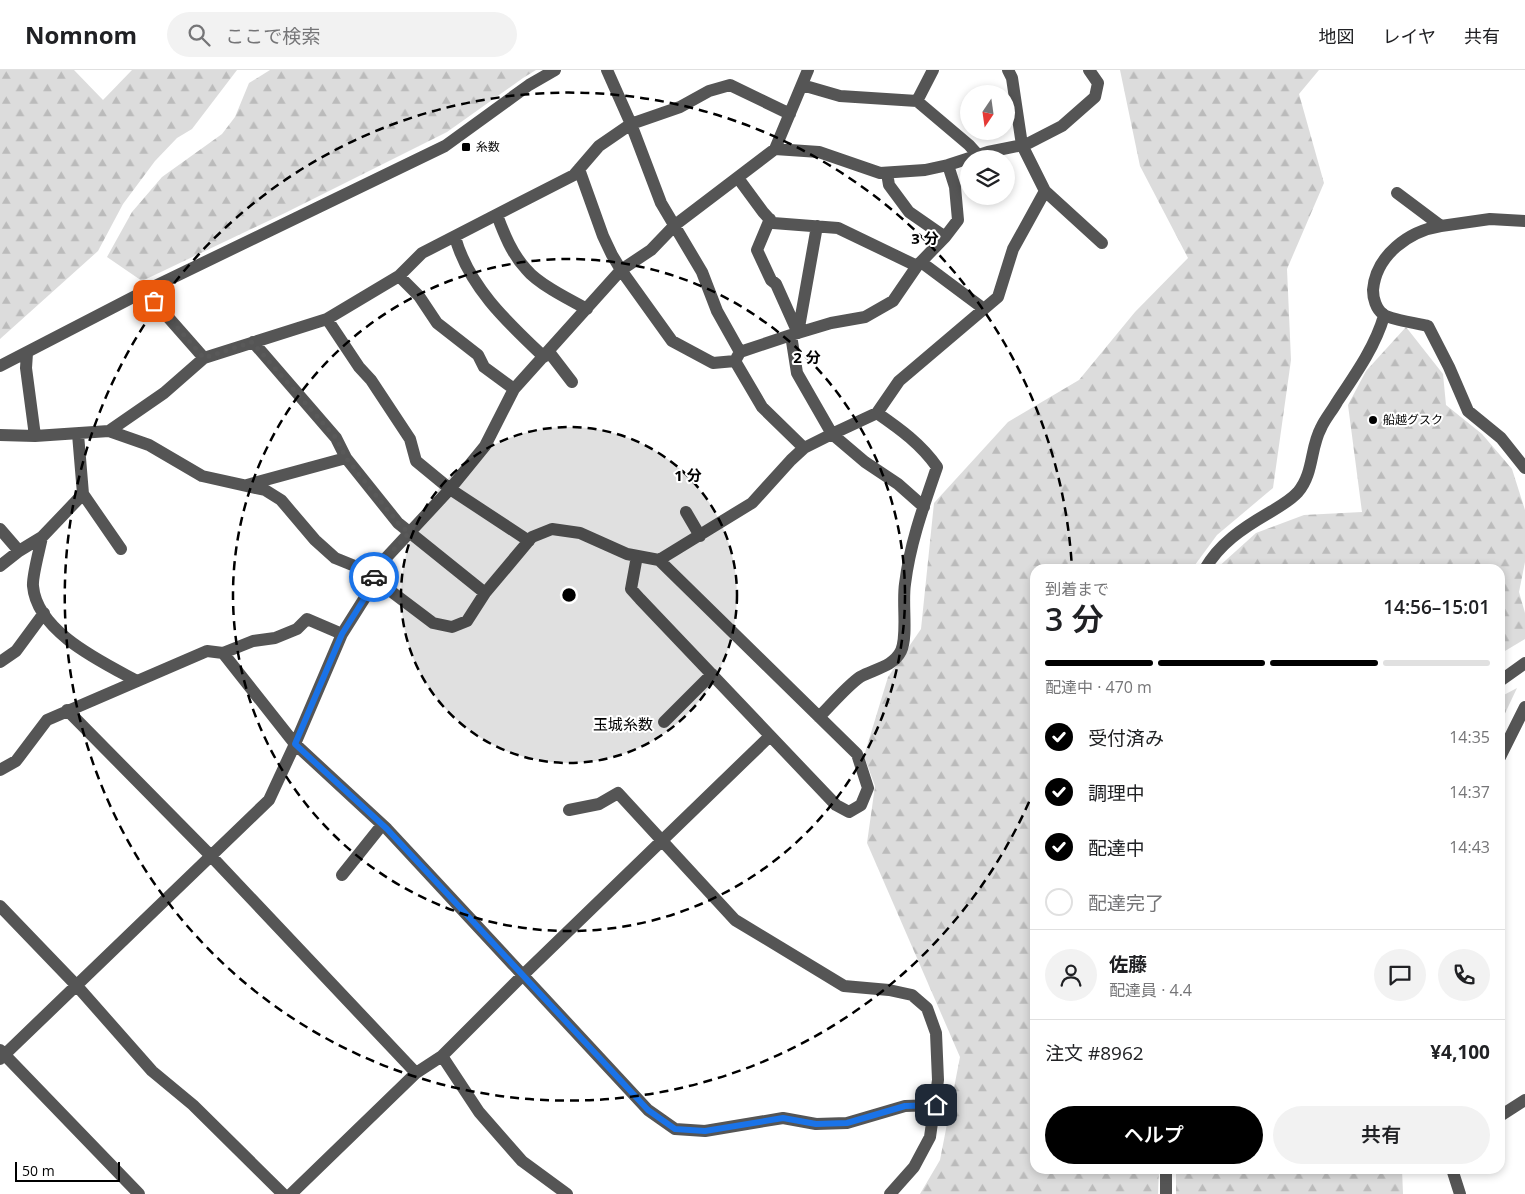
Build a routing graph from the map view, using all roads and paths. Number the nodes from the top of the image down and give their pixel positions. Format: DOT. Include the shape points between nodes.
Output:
graph roads {
  1 [pos="555,70"];
  2 [pos="607,70"];
  3 [pos="808,70"];
  4 [pos="933,70"];
  5 [pos="1008,70"];
  6 [pos="1089,70"];
  7 [pos="802,85"];
  8 [pos="917,101"];
  9 [pos="790,114"];
  10 [pos="632,124"];
  11 [pos="1022,146"];
  12 [pos="775,149"];
  13 [pos="974,150"];
  14 [pos="1002,150"];
  15 [pos="960,161"];
  16 [pos="948,165"];
  17 [pos="578,169"];
  18 [pos="887,173"];
  19 [pos="738,178"];
  20 [pos="1045,191"];
  21 [pos="1397,193"];
  22 [pos="497,215"];
  23 [pos="770,219"];
  24 [pos="1525,221"];
  25 [pos="675,225"];
  26 [pos="816,226"];
  27 [pos="1441,226"];
  28 [pos="455,237"];
  29 [pos="945,237"];
  30 [pos="1102,242"];
  31 [pos="919,264"];
  32 [pos="621,270"];
  33 [pos="399,276"];
  34 [pos="145,290"];
  35 [pos="587,309"];
  36 [pos="984,309"];
  37 [pos="1384,316"];
  38 [pos="327,319"];
  39 [pos="795,334"];
  40 [pos="252,342"];
  41 [pos="27,353"];
  42 [pos="546,354"];
  43 [pos="738,357"];
  44 [pos="204,358"];
  45 [pos="0,366"];
  46 [pos="572,382"];
  47 [pos="514,389"];
  48 [pos="877,413"];
  49 [pos="109,431"];
  50 [pos="78,434"];
  51 [pos="832,434"];
  52 [pos="0,435"];
  53 [pos="35,436"];
  54 [pos="804,448"];
  55 [pos="346,458"];
  56 [pos="1525,468"];
  57 [pos="246,485"];
  58 [pos="450,489"];
  59 [pos="83,494"];
  60 [pos="924,507"];
  61 [pos="686,512"];
  62 [pos="0,529"];
  63 [pos="409,533"];
  64 [pos="700,536"];
  65 [pos="42,537"];
  66 [pos="528,541"];
  67 [pos="121,549"];
  68 [pos="19,551"];
  69 [pos="637,556"];
  70 [pos="659,560"];
  71 [pos="1208,564"];
  72 [pos="0,566"];
  73 [pos="374,577"];
  74 [pos="485,593"];
  75 [pos="44,613"];
  76 [pos="342,634"];
  77 [pos="223,652"];
  78 [pos="0,662"];
  79 [pos="1525,662"];
  80 [pos="712,674"];
  81 [pos="1505,677"];
  82 [pos="137,681"];
  83 [pos="1525,707"];
  84 [pos="67,710"];
  85 [pos="819,717"];
  86 [pos="664,722"];
  87 [pos="770,736"];
  88 [pos="295,744"];
  89 [pos="1505,748"];
  90 [pos="0,770"];
  91 [pos="569,810"];
  92 [pos="382,825"];
  93 [pos="662,842"];
  94 [pos="211,856"];
  95 [pos="342,875"];
  96 [pos="0,906"];
  97 [pos="523,975"];
  98 [pos="77,986"];
  99 [pos="2,1054"];
  100 [pos="442,1056"];
  101 [pos="416,1073"];
  102 [pos="1525,1100"];
  103 [pos="936,1105"];
  104 [pos="1505,1113"];
  105 [pos="1166,1174"];
  106 [pos="1454,1174"];
  107 [pos="139,1194"];
  108 [pos="283,1194"];
  109 [pos="291,1194"];
  110 [pos="567,1194"];
  111 [pos="890,1194"];
  112 [pos="1166,1194"];
  113 [pos="1460,1194"];
  1 -- 34 [label="street" via="444,146"];
  2 -- 10 [label="street"];
  3 -- 7 [label="street"];
  4 -- 8 [label="street"];
  5 -- 11 [label="street"];
  6 -- 11 [label="street" via="1098,83 1095,97 1062,126"];
  7 -- 8 [label="street" via="840,96"];
  7 -- 9 [label="street"];
  8 -- 13 [label="street"];
  9 -- 10 [label="street" via="730,85"];
  9 -- 12 [label="street"];
  10 -- 17 [label="street" via="599,146"];
  10 -- 25 [label="street" via="661,203"];
  11 -- 14 [label="street"];
  11 -- 20 [label="street"];
  12 -- 18 [label="street" via="819,152"];
  12 -- 19 [label="street"];
  15 -- 16 [label="street"];
  16 -- 18 [label="street"];
  16 -- 29 [label="street" via="955,187 958,220"];
  17 -- 22 [label="street" via="574,175"];
  17 -- 32 [label="street" via="603,236"];
  18 -- 29 [label="street" via="889,185 909,212"];
  19 -- 23 [label="street"];
  19 -- 25 [label="street"];
  20 -- 30 [label="street"];
  20 -- 36 [label="street" via="1014,249 998,297"];
  21 -- 27 [label="street"];
  22 -- 28 [label="street"];
  22 -- 35 [label="street" via="505,238 526,270"];
  23 -- 26 [label="street" via="774,223"];
  23 -- 39 [label="street" via="757,250 776,284"];
  24 -- 27 [label="street" via="1490,219"];
  25 -- 32 [label="street" via="651,250"];
  25 -- 43 [label="street" via="702,272"];
  26 -- 31 [label="street" via="838,228"];
  26 -- 39 [label="street"];
  27 -- 37 [label="street" via="1406,240 1384,259 1375,277 1373,296"];
  28 -- 33 [label="street" via="422,253"];
  28 -- 42 [label="street" via="472,279 507,322"];
  29 -- 31 [label="street"];
  31 -- 36 [label="street"];
  31 -- 39 [label="street" via="893,301 865,317"];
  32 -- 35 [label="street"];
  32 -- 43 [label="street" via="672,341 713,363"];
  33 -- 38 [label="street"];
  33 -- 47 [label="street" via="419,296 437,323 478,355 484,367"];
  34 -- 41 [label="street"];
  34 -- 44 [label="street"];
  35 -- 42 [label="street"];
  36 -- 48 [label="street" via="899,381"];
  37 -- 56 [label="street" via="1428,326 1468,411 1501,438"];
  37 -- 71 [label="street" via="1358,370 1320,429 1306,480 1298,493 1239,531"];
  38 -- 40 [label="street"];
  38 -- 58 [label="street" via="410,439 416,461"];
  39 -- 43 [label="street"];
  39 -- 51 [label="street" via="797,373"];
  40 -- 44 [label="street"];
  40 -- 55 [label="street" via="336,438"];
  41 -- 45 [label="street"];
  41 -- 53 [label="street"];
  42 -- 46 [label="street"];
  42 -- 47 [label="street"];
  43 -- 54 [label="street" via="762,407"];
  44 -- 49 [label="street" via="164,393"];
  47 -- 58 [label="street" via="485,446"];
  48 -- 51 [label="street"];
  48 -- 60 [label="street" via="920,447 937,467"];
  49 -- 50 [label="street"];
  49 -- 57 [label="street" via="149,445 202,476"];
  50 -- 53 [label="street"];
  50 -- 59 [label="street"];
  51 -- 54 [label="street"];
  51 -- 60 [label="street"];
  52 -- 53 [label="street"];
  54 -- 64 [label="street" via="752,502"];
  55 -- 57 [label="street"];
  55 -- 63 [label="street"];
  57 -- 73 [label="street" via="265,490 281,500 335,558"];
  58 -- 63 [label="street"];
  58 -- 66 [label="street"];
  59 -- 65 [label="street"];
  59 -- 67 [label="street"];
  60 -- 85 [label="street" via="904,585 905,638 900,652 890,663 859,678"];
  61 -- 64 [label="street"];
  62 -- 68 [label="street"];
  63 -- 73 [label="street"];
  63 -- 74 [label="street"];
  64 -- 70 [label="street"];
  65 -- 68 [label="street"];
  65 -- 75 [label="street" via="33,586"];
  66 -- 69 [label="street" via="552,529 580,533"];
  66 -- 74 [label="street"];
  68 -- 72 [label="street"];
  69 -- 70 [label="street"];
  69 -- 80 [label="street" via="631,589"];
  70 -- 85 [label="street"];
  73 -- 74 [label="street" via="433,623 452,627 467,621"];
  73 -- 76 [label="street"];
  75 -- 78 [label="street" via="16,652"];
  75 -- 82 [label="street" via="64,637"];
  76 -- 77 [label="street" via="307,619 297,629 275,638 253,641"];
  76 -- 88 [label="street"];
  77 -- 82 [label="street" via="207,651"];
  77 -- 88 [label="street"];
  79 -- 81 [label="street"];
  80 -- 86 [label="street"];
  80 -- 87 [label="street"];
  82 -- 84 [label="street"];
  83 -- 89 [label="street"];
  84 -- 90 [label="street" via="46,720 16,761"];
  84 -- 94 [label="street"];
  85 -- 87 [label="street" via="857,754 868,788 862,805 849,812 836,805"];
  87 -- 93 [label="street"];
  88 -- 92 [label="street"];
  88 -- 94 [label="street" via="269,800"];
  91 -- 93 [label="street" via="599,804 618,793"];
  92 -- 95 [label="street"];
  92 -- 97 [label="street"];
  93 -- 97 [label="street"];
  93 -- 103 [label="street" via="735,920 844,986 912,995 927,1008 936,1033"];
  94 -- 98 [label="street"];
  94 -- 101 [label="street"];
  96 -- 98 [label="street"];
  97 -- 100 [label="street"];
  97 -- 103 [label="street" via="648,1110 675,1129 705,1131 783,1118 816,1124 847,1123 905,1106"];
  98 -- 99 [label="street"];
  98 -- 108 [label="street" via="152,1071 193,1105"];
  99 -- 107 [label="street"];
  100 -- 101 [label="street"];
  100 -- 110 [label="street" via="479,1112 522,1161"];
  101 -- 109 [label="street"];
  102 -- 104 [label="street"];
  103 -- 111 [label="street" via="930,1137 914,1167"];
  105 -- 112 [label="street"];
  106 -- 113 [label="street"];
}
